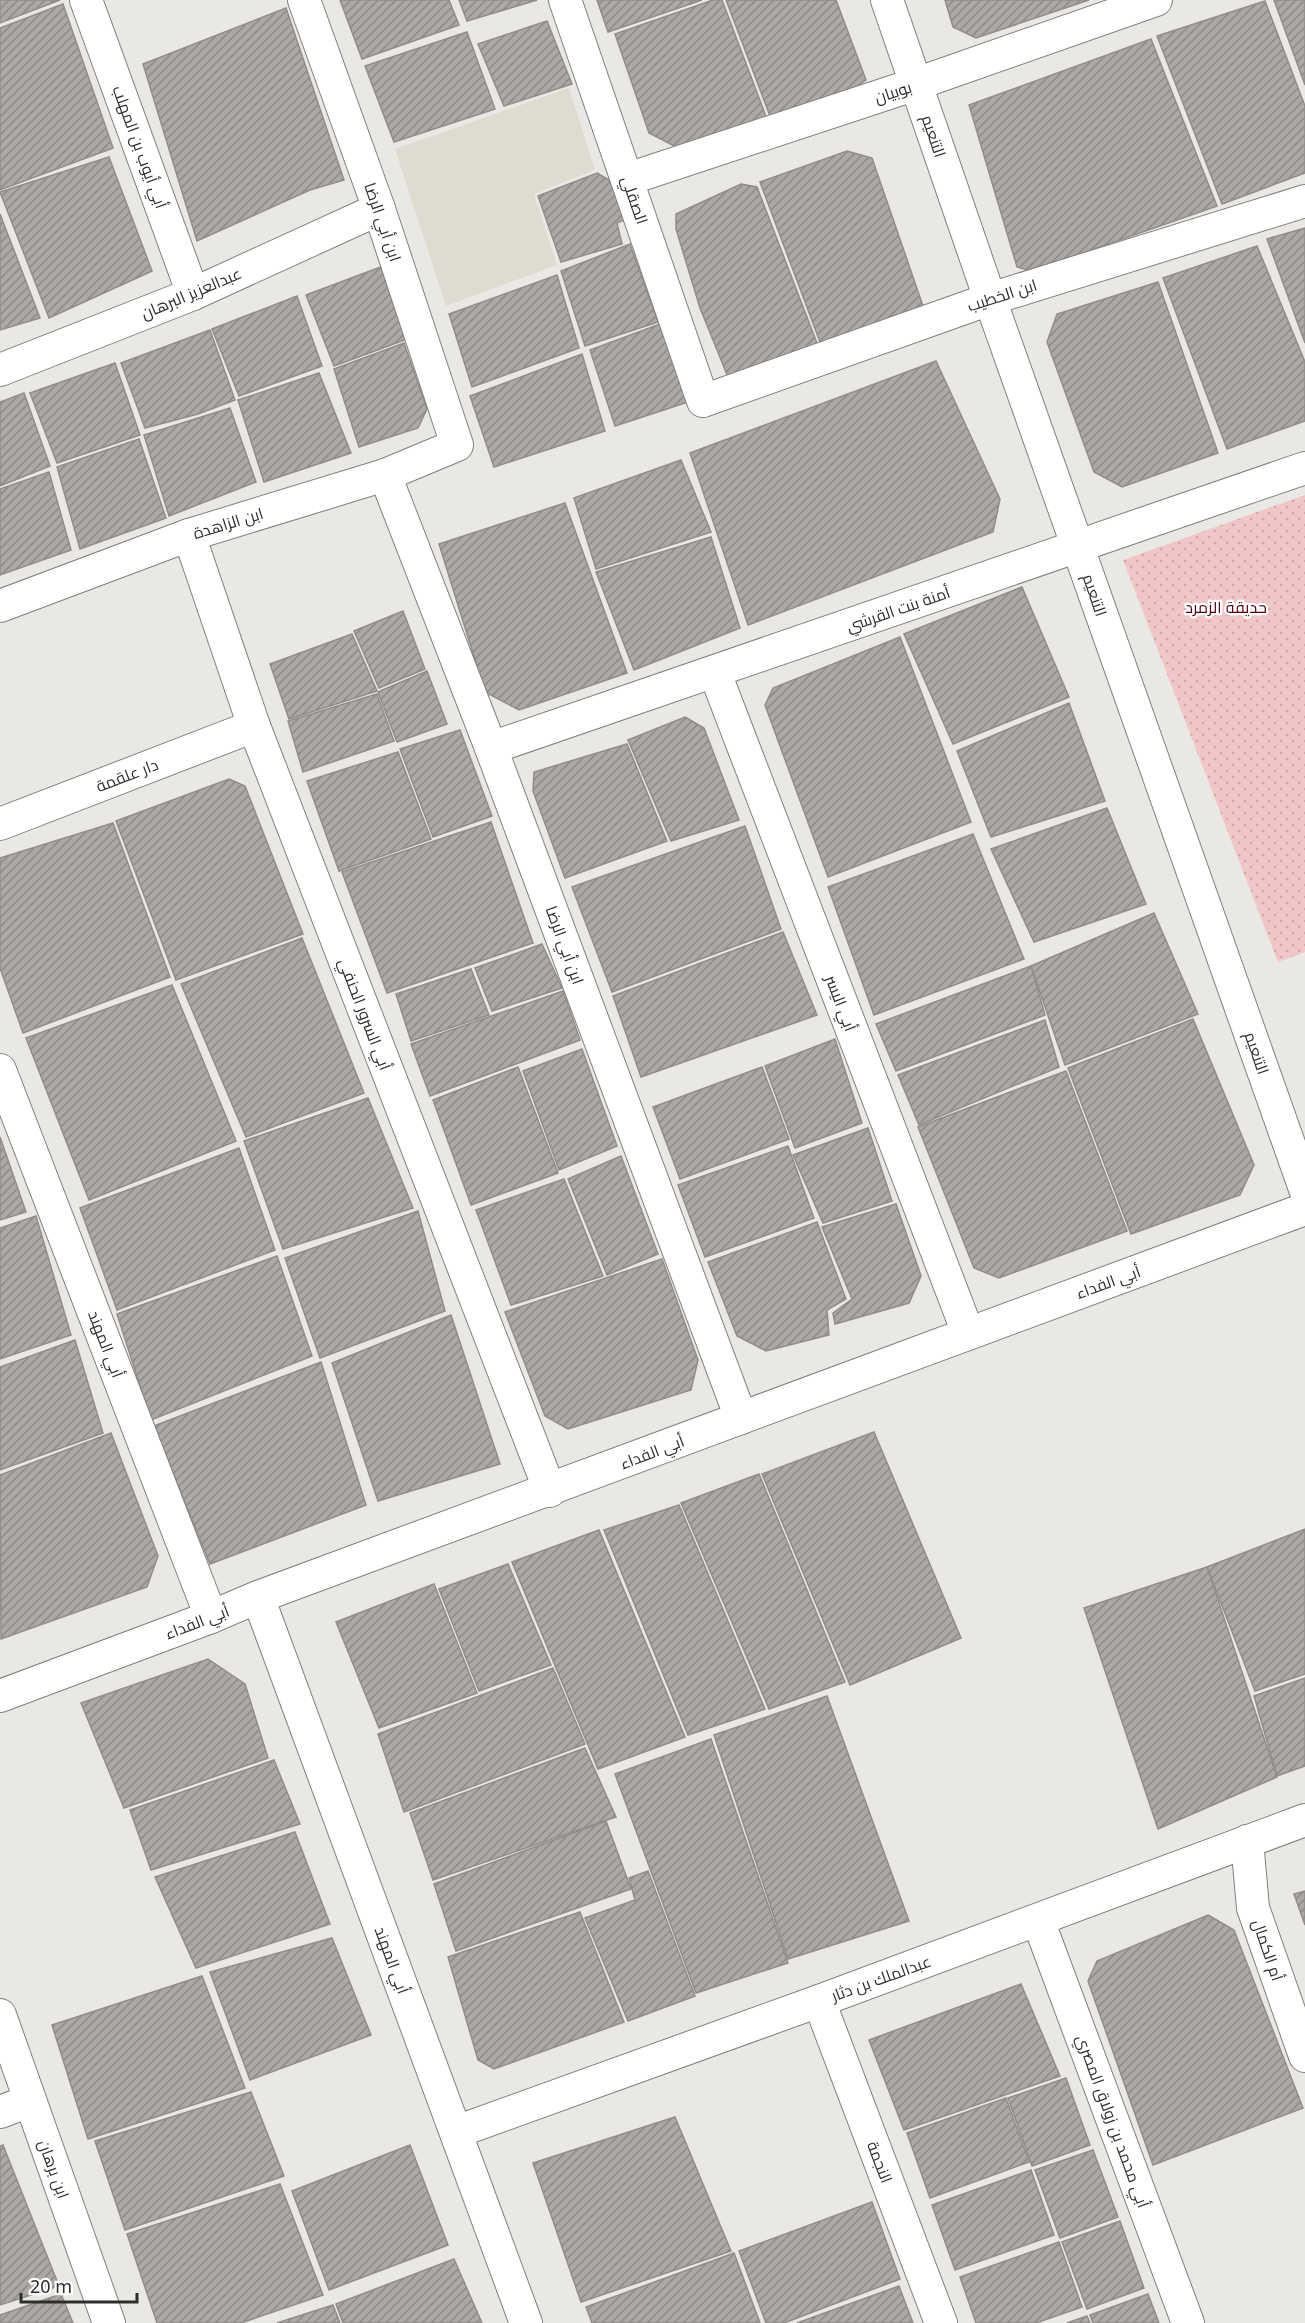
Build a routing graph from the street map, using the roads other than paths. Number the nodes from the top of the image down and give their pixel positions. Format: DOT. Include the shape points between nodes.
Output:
graph roads {
  1 [pos="86,0"];
  2 [pos="304,0"];
  3 [pos="565,0"];
  4 [pos="887,0"];
  5 [pos="1156,0"];
  6 [pos="916,84"];
  7 [pos="628,179"];
  8 [pos="1305,201"];
  9 [pos="379,209"];
  10 [pos="193,294"];
  11 [pos="990,299"];
  12 [pos="0,370"];
  13 [pos="703,401"];
  14 [pos="458,446"];
  15 [pos="1305,468"];
  16 [pos="385,475"];
  17 [pos="189,535"];
  18 [pos="1077,546"];
  19 [pos="0,606"];
  20 [pos="715,673"];
  21 [pos="254,726"];
  22 [pos="491,748"];
  23 [pos="0,824"];
  24 [pos="0,1070"];
  25 [pos="1305,1189"];
  26 [pos="1305,1209"];
  27 [pos="968,1333"];
  28 [pos="741,1418"];
  29 [pos="550,1491"];
  30 [pos="258,1597"];
  31 [pos="211,1617"];
  32 [pos="0,1696"];
  33 [pos="1305,1820"];
  34 [pos="1247,1841"];
  35 [pos="1038,1920"];
  36 [pos="819,2001"];
  37 [pos="0,2015"];
  38 [pos="1305,2056"];
  39 [pos="29,2101"];
  40 [pos="0,2112"];
  41 [pos="456,2132"];
  42 [pos="109,2323"];
  43 [pos="526,2323"];
  44 [pos="941,2323"];
  45 [pos="1188,2323"];
  1 -- 10 [label="street, أبي أيوب بن المهلب"];
  2 -- 9 [label="street, ابن أبي الرضا"];
  3 -- 7 [label="street, الصقلي"];
  4 -- 6 [label="street, التنعيم"];
  5 -- 6 [label="street, بوبيان"];
  6 -- 7 [label="street, بوبيان"];
  6 -- 11 [label="street, التنعيم"];
  7 -- 13 [label="street, الصقلي"];
  8 -- 11 [label="street, ابن الخطيب"];
  9 -- 10 [label="street, عبدالعزيز البرهان"];
  9 -- 14 [label="street, ابن أبي الرضا"];
  10 -- 12 [label="street, عبدالعزيز البرهان"];
  11 -- 13 [label="street, ابن الخطيب"];
  11 -- 18 [label="street, التنعيم"];
  14 -- 16 [label="street, ابن الزاهدة"];
  15 -- 18 [label="street, أمنة بنت القرشي"];
  16 -- 17 [label="street, ابن الزاهدة"];
  16 -- 22 [label="street, ابن أبي الرضا"];
  17 -- 19 [label="street, ابن الزاهدة"];
  17 -- 21 [label="street, أبي السرور الحنفي"];
  18 -- 20 [label="street, أمنة بنت القرشي"];
  18 -- 25 [label="street, التنعيم"];
  20 -- 22 [label="street, أمنة بنت القرشي"];
  20 -- 27 [label="street, أبي اليسر"];
  21 -- 23 [label="street, دار علقمة"];
  21 -- 29 [label="street, أبي السرور الحنفي"];
  22 -- 28 [label="street, ابن أبي الرضا"];
  24 -- 31 [label="street, أبي المهند"];
  26 -- 27 [label="street, أبي الفداء"];
  27 -- 28 [label="street, أبي الفداء"];
  28 -- 29 [label="street, أبي الفداء"];
  29 -- 30 [label="street, أبي الفداء"];
  30 -- 31 [label="street, أبي الفداء"];
  30 -- 41 [label="street, أبي المهند"];
  31 -- 32 [label="street, أبي الفداء"];
  33 -- 34 [label="street, عبدالملك بن دثار"];
  34 -- 35 [label="street, عبدالملك بن دثار"];
  34 -- 38 [label="street, أم الكمال" via="1253,1908"];
  35 -- 36 [label="street, عبدالملك بن دثار"];
  35 -- 45 [label="street, أبي محمد بن زولاق المصري"];
  36 -- 41 [label="street, عبدالملك بن دثار"];
  36 -- 44 [label="street, النجمة"];
  37 -- 39 [label="street, ابن برهان"];
  39 -- 40 [label="street"];
  39 -- 42 [label="street, ابن برهان"];
  41 -- 43 [label="street, أبي المهند"];
}
